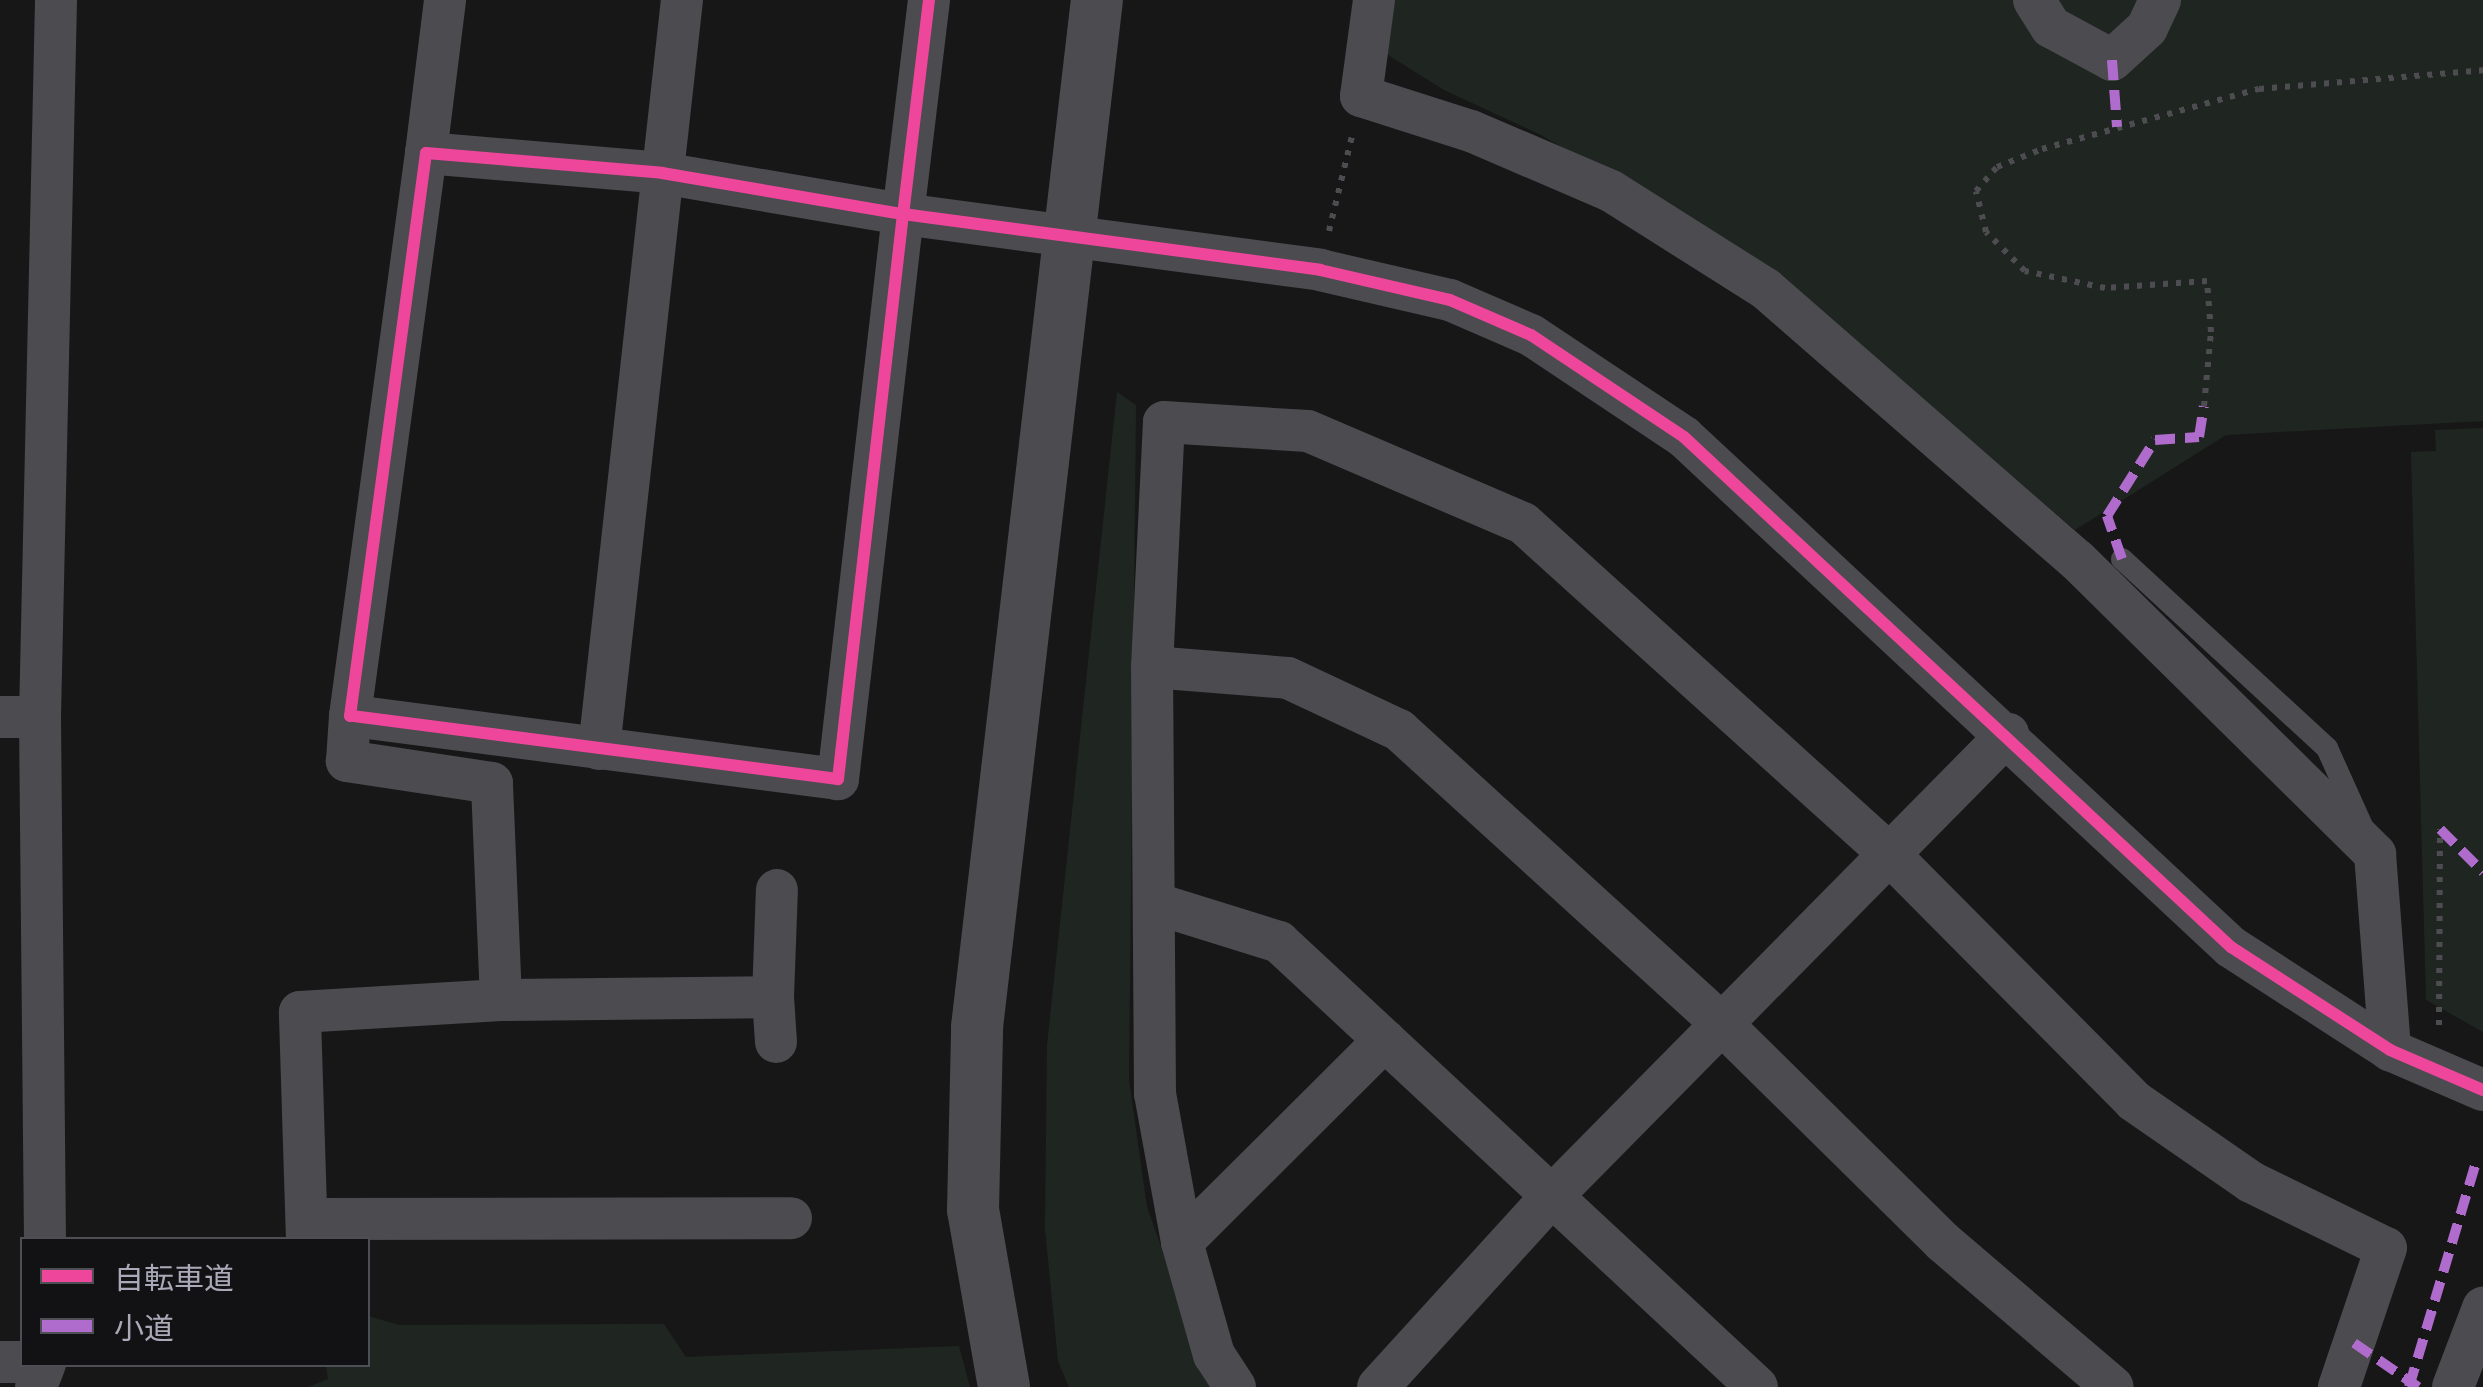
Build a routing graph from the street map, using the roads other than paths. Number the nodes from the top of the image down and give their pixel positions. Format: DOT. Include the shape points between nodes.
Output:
graph roads {
  1 [pos="56,0"];
  2 [pos="444,0"];
  3 [pos="682,0"];
  4 [pos="929,0"];
  5 [pos="1097,0"];
  6 [pos="1374,0"];
  7 [pos="2034,0"];
  8 [pos="2160,0"];
  9 [pos="426,153"];
  10 [pos="662,173"];
  11 [pos="903,214"];
  12 [pos="1069,234"];
  13 [pos="2122,559"];
  14 [pos="1152,667"];
  15 [pos="20,716"];
  16 [pos="350,716"];
  17 [pos="2008,734"];
  18 [pos="599,750"];
  19 [pos="1889,854"];
  20 [pos="2374,854"];
  21 [pos="777,890"];
  22 [pos="1157,904"];
  23 [pos="773,997"];
  24 [pos="501,1000"];
  25 [pos="1724,1028"];
  26 [pos="1386,1040"];
  27 [pos="776,1042"];
  28 [pos="2390,1050"];
  29 [pos="2483,1090"];
  30 [pos="1553,1195"];
  31 [pos="792,1218"];
  32 [pos="307,1229"];
  33 [pos="45,1237"];
  34 [pos="1182,1242"];
  35 [pos="2483,1308"];
  36 [pos="1385,1385"];
  37 [pos="1004,1387"];
  38 [pos="1235,1387"];
  39 [pos="1756,1387"];
  40 [pos="2113,1387"];
  41 [pos="2338,1387"];
  42 [pos="2454,1387"];
  1 -- 15 [label="street"];
  2 -- 9 [label="street"];
  3 -- 10 [label="street"];
  4 -- 11 [label="street"];
  5 -- 12 [label="street"];
  6 -- 20 [label="street" via="1361,96 1472,132 1611,191 1766,289 2077,560"];
  7 -- 8 [label="street" via="2051,27 2112,60 2147,28"];
  9 -- 10 [label="street"];
  9 -- 16 [label="street"];
  10 -- 11 [label="street"];
  10 -- 18 [label="street"];
  11 -- 12 [label="street"];
  11 -- 18 [label="street" via="838,779"];
  12 -- 17 [label="street" via="1320,270 1450,300 1531,335 1684,437"];
  12 -- 37 [label="street" via="977,1027 974,1210"];
  13 -- 20 [label="lane" via="2327,748"];
  14 -- 19 [label="street" via="1164,422 1308,431 1523,523"];
  14 -- 22 [label="street"];
  14 -- 25 [label="street" via="1288,678 1399,730"];
  15 -- 33 [label="street"];
  16 -- 18 [label="street"];
  16 -- 24 [label="street" via="347,762 492,783"];
  17 -- 19 [label="street"];
  17 -- 28 [label="street" via="2230,947"];
  19 -- 25 [label="street"];
  19 -- 41 [label="street" via="2134,1101 2250,1182 2386,1248"];
  20 -- 28 [label="street"];
  21 -- 23 [label="street"];
  22 -- 26 [label="street" via="1279,942"];
  22 -- 34 [label="street" via="1155,1094"];
  23 -- 24 [label="street"];
  23 -- 27 [label="street"];
  24 -- 32 [label="street" via="300,1012"];
  25 -- 30 [label="street"];
  25 -- 40 [label="street" via="1943,1242"];
  26 -- 30 [label="street"];
  26 -- 34 [label="street"];
  28 -- 29 [label="street"];
  30 -- 36 [label="street"];
  30 -- 39 [label="street"];
  31 -- 32 [label="street"];
  34 -- 38 [label="street" via="1214,1355"];
  35 -- 42 [label="street"];
}
